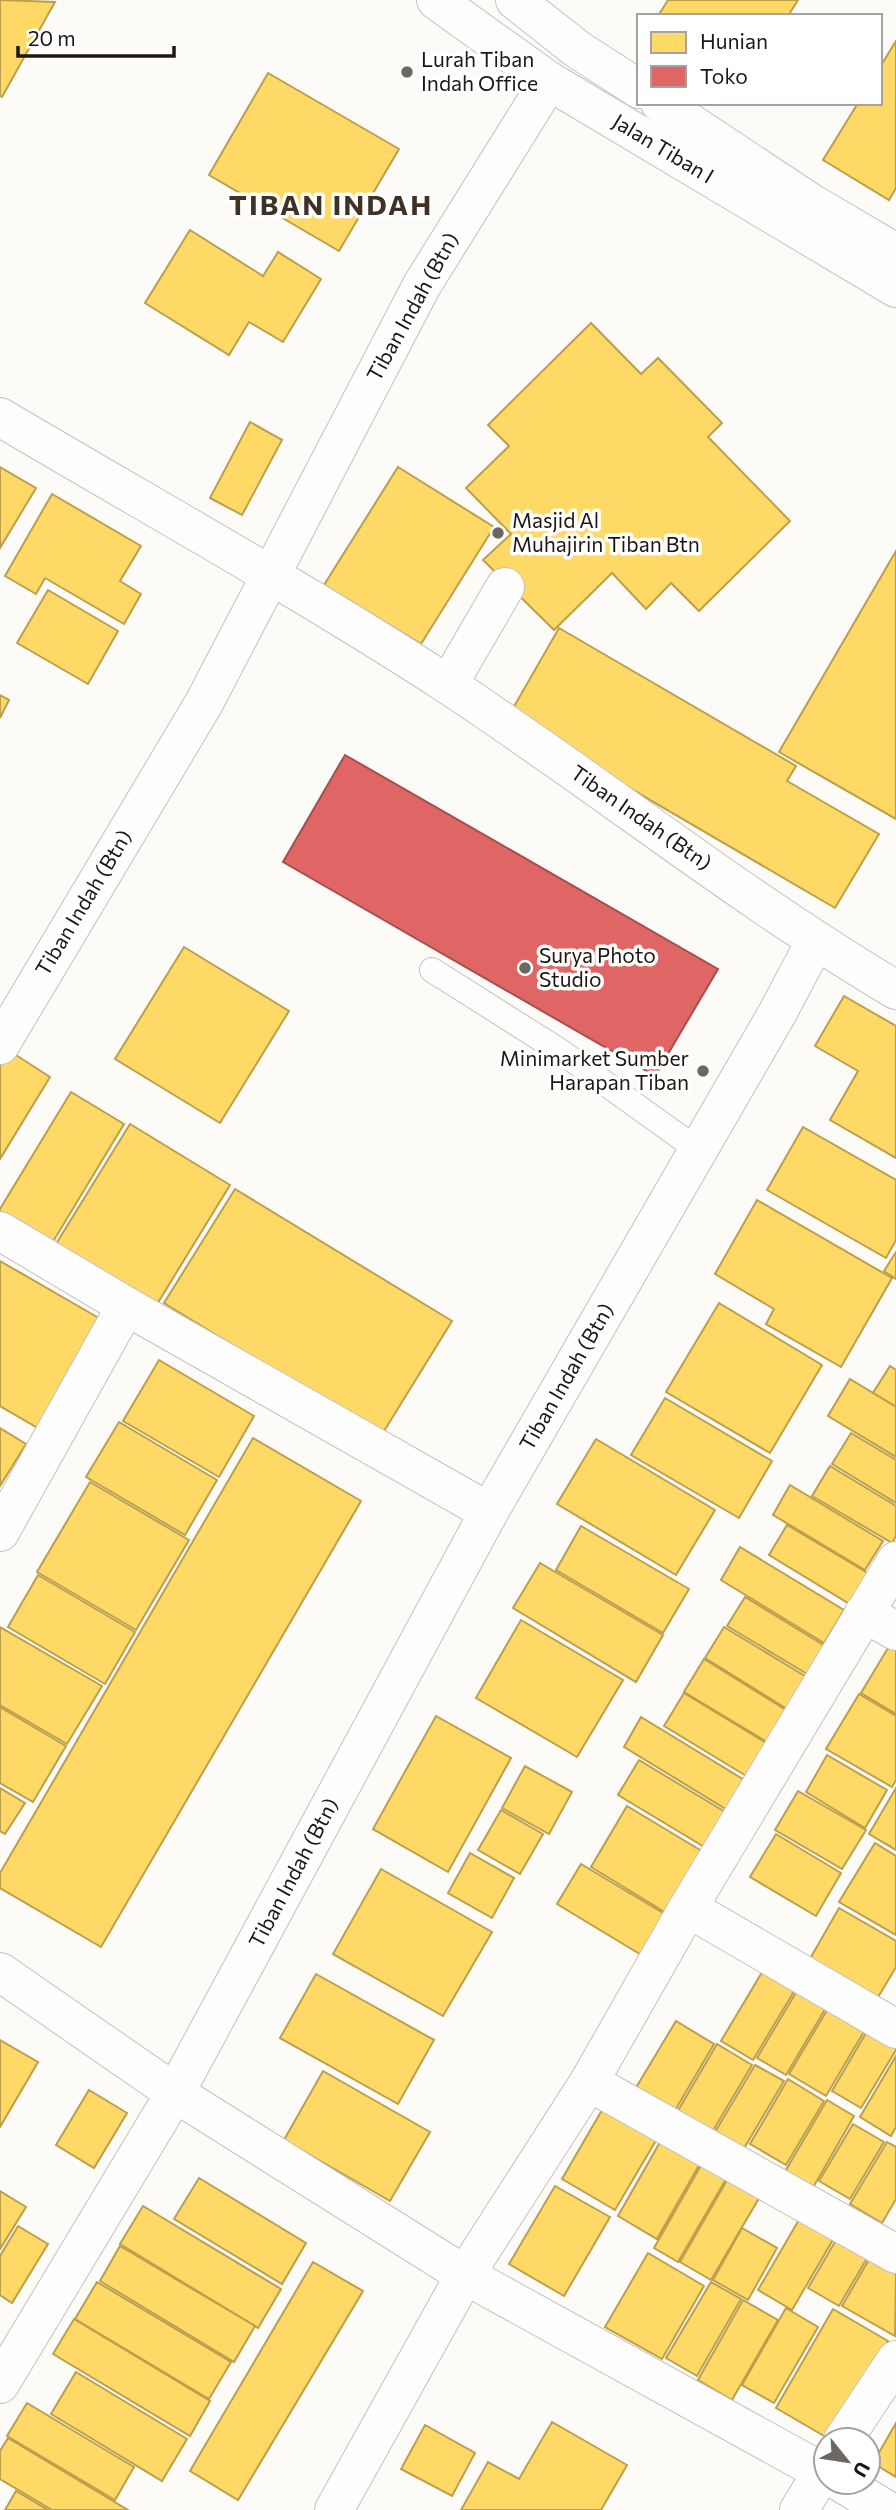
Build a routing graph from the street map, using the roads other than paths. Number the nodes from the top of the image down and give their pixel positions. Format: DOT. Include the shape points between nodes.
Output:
graph roads {
  1 [pos="436,0"];
  2 [pos="515,0"];
  3 [pos="548,81"];
  4 [pos="637,88"];
  5 [pos="663,105"];
  6 [pos="896,253"];
  7 [pos="896,288"];
  8 [pos="0,417"];
  9 [pos="270,577"];
  10 [pos="505,587"];
  11 [pos="448,685"];
  12 [pos="815,942"];
  13 [pos="432,970"];
  14 [pos="896,990"];
  15 [pos="0,1045"];
  16 [pos="698,1150"];
  17 [pos="0,1231"];
  18 [pos="126,1306"];
  19 [pos="489,1512"];
  20 [pos="0,1532"];
  21 [pos="896,1561"];
  22 [pos="880,1622"];
  23 [pos="688,1908"];
  24 [pos="0,1972"];
  25 [pos="896,2029"];
  26 [pos="589,2082"];
  27 [pos="175,2093"];
  28 [pos="896,2254"];
  29 [pos="466,2275"];
  30 [pos="6,2359"];
  31 [pos="896,2360"];
  32 [pos="852,2426"];
  33 [pos="812,2464"];
  34 [pos="812,2493"];
  35 [pos="865,2496"];
  36 [pos="334,2510"];
  37 [pos="799,2510"];
  38 [pos="887,2510"];
  1 -- 3 [label="street, Jalan Tiban I"];
  2 -- 4 [label="street, Jalan Tiban I" via="577,49"];
  3 -- 7 [label="street, Jalan Tiban I"];
  3 -- 9 [label="street, Tiban Indah (Btn)" via="422,285"];
  5 -- 6 [label="street, Jalan Tiban I"];
  8 -- 9 [label="street, Tiban Indah (Btn)"];
  9 -- 11 [label="street, Tiban Indah (Btn)"];
  9 -- 15 [label="street, Tiban Indah (Btn)" via="204,703"];
  10 -- 11 [label="street"];
  11 -- 12 [label="street, Tiban Indah (Btn)"];
  12 -- 14 [label="street"];
  12 -- 16 [label="street, Tiban Indah (Btn)"];
  13 -- 16 [label="lane" via="560,1051"];
  16 -- 19 [label="street, Tiban Indah (Btn)"];
  17 -- 18 [label="street"];
  18 -- 19 [label="street"];
  18 -- 20 [label="street"];
  19 -- 27 [label="street, Tiban Indah (Btn)"];
  21 -- 22 [label="street"];
  22 -- 23 [label="street"];
  23 -- 25 [label="street"];
  23 -- 26 [label="street"];
  24 -- 27 [label="street"];
  26 -- 28 [label="street"];
  26 -- 29 [label="street"];
  27 -- 29 [label="street"];
  27 -- 30 [label="street, Tiban Indah (Btn)"];
  29 -- 33 [label="street"];
  29 -- 36 [label="street"];
  31 -- 32 [label="street"];
  34 -- 37 [label="street"];
  35 -- 38 [label="street"];
}
